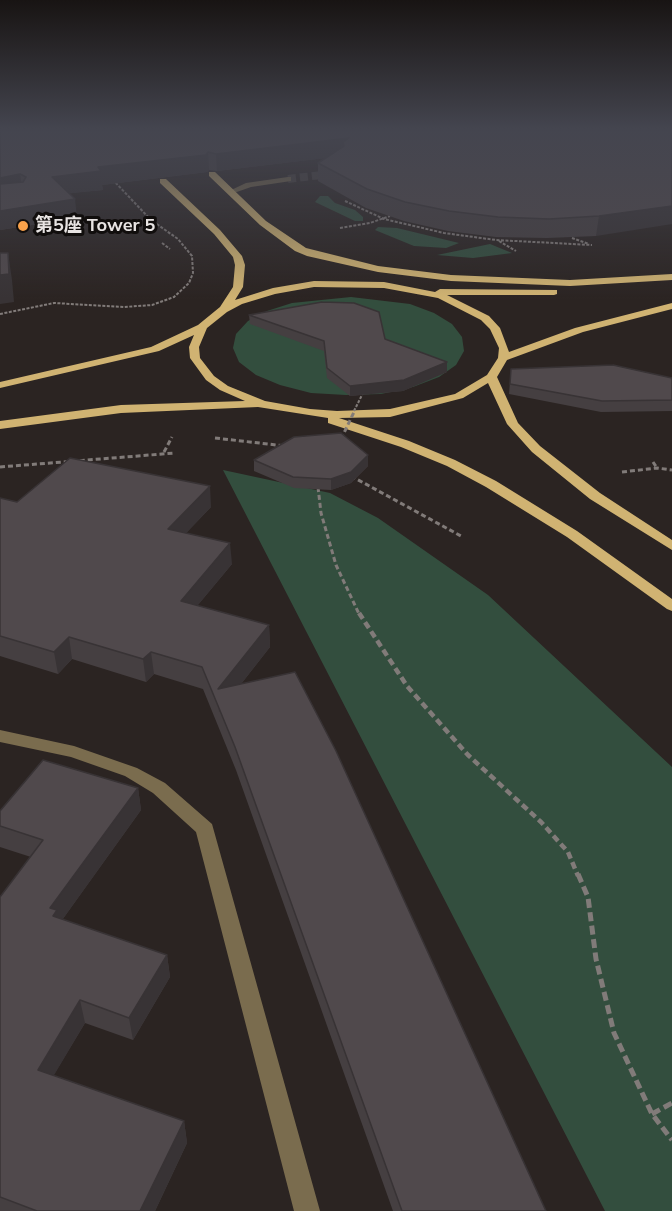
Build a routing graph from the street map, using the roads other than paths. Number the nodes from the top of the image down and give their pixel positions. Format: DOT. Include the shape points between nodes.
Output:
graph roads {
  1 [pos="169,187"];
  2 [pos="225,187"];
  3 [pos="245,187"];
  4 [pos="231,192"];
  5 [pos="298,249"];
  6 [pos="672,277"];
  7 [pos="384,285"];
  8 [pos="422,291"];
  9 [pos="672,306"];
  10 [pos="223,310"];
  11 [pos="202,327"];
  12 [pos="503,358"];
  13 [pos="491,377"];
  14 [pos="0,385"];
  15 [pos="262,404"];
  16 [pos="310,413"];
  17 [pos="0,425"];
  18 [pos="672,546"];
  19 [pos="672,606"];
  20 [pos="0,736"];
  21 [pos="307,1211"];
  1 -- 10 [label="main road" via="237,256 238,286"];
  2 -- 4 [label="main road"];
  3 -- 4 [label="lane"];
  4 -- 5 [label="main road"];
  5 -- 6 [label="main road" via="378,269 451,278 570,283"];
  5 -- 7 [label="main road"];
  6 -- 8 [label="main road" via="543,292"];
  7 -- 8 [label="main road"];
  7 -- 10 [label="main road" via="336,283 293,287 255,296"];
  8 -- 12 [label="main road" via="458,303 485,318 501,337"];
  9 -- 12 [label="main road" via="579,330"];
  10 -- 11 [label="main road"];
  11 -- 14 [label="main road" via="155,349"];
  11 -- 15 [label="main road" via="194,348 201,368 224,388"];
  12 -- 13 [label="main road"];
  13 -- 16 [label="main road" via="459,396 415,409 364,415"];
  13 -- 18 [label="main road" via="513,424 536,448 595,496"];
  15 -- 16 [label="main road"];
  15 -- 17 [label="main road" via="121,410"];
  16 -- 19 [label="main road" via="452,463 563,528"];
  20 -- 21 [label="lane" via="74,752 131,772 159,788 205,829"];
}
